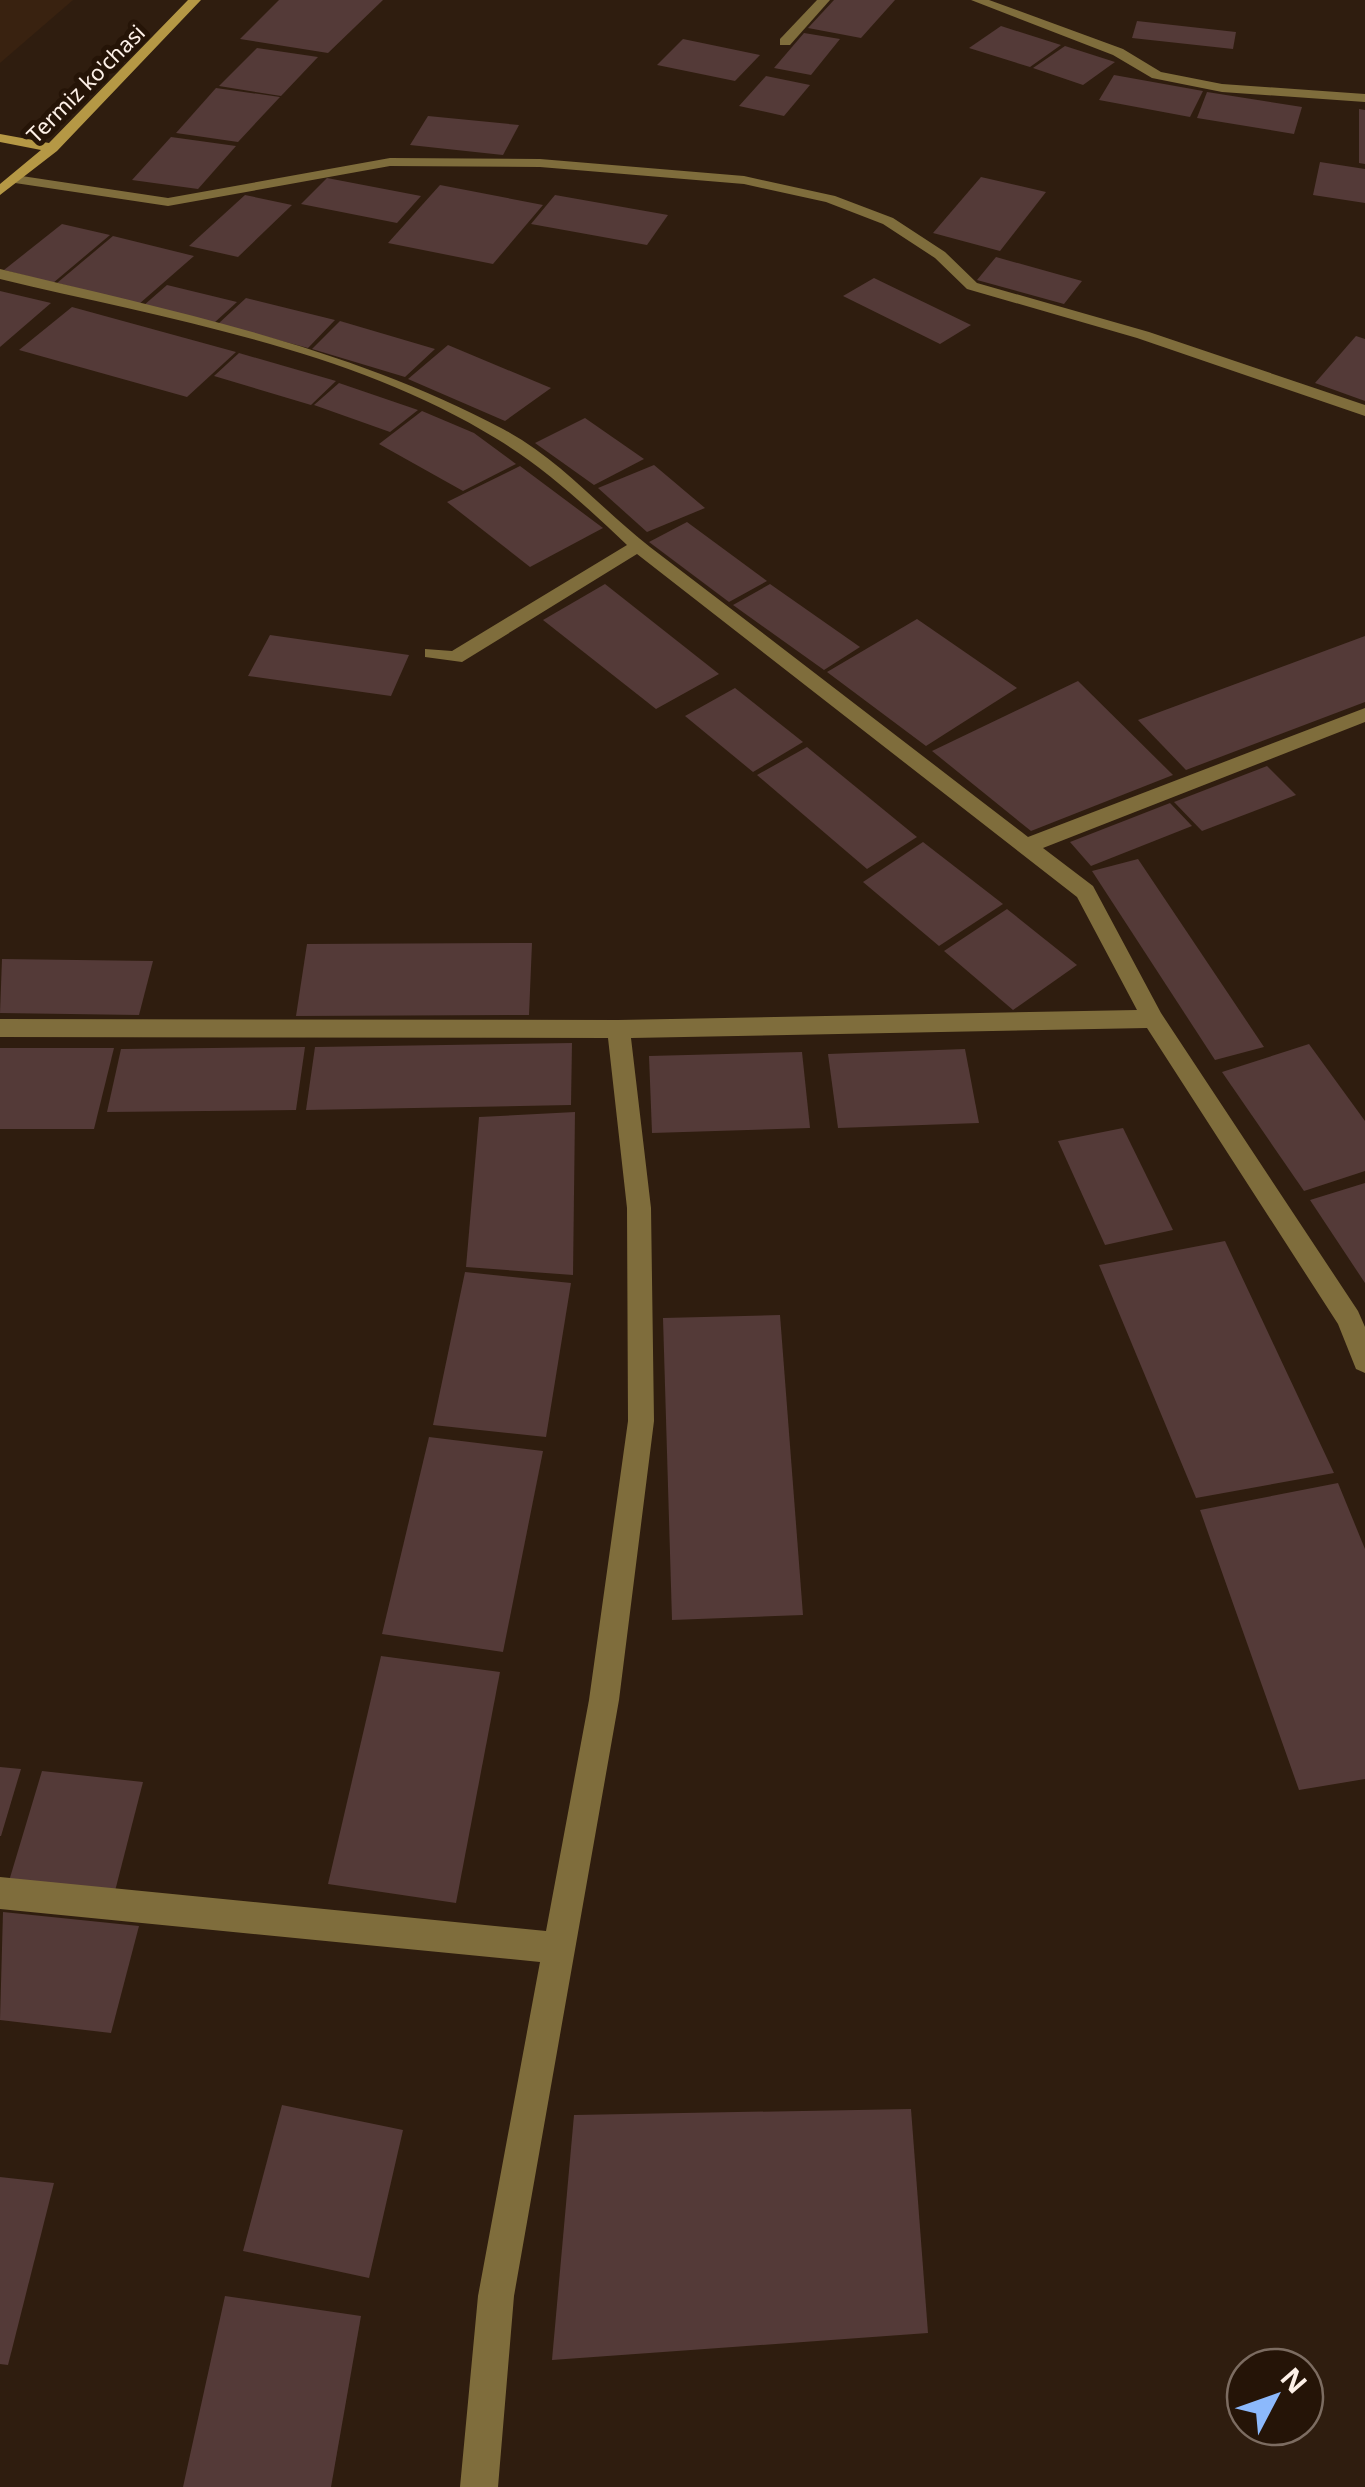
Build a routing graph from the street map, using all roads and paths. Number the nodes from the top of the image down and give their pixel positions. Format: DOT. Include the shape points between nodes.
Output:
graph roads {
  1 [pos="194,0"];
  2 [pos="824,0"];
  3 [pos="977,0"];
  4 [pos="785,42"];
  5 [pos="1365,98"];
  6 [pos="0,138"];
  7 [pos="52,148"];
  8 [pos="15,179"];
  9 [pos="0,191"];
  10 [pos="0,274"];
  11 [pos="1365,411"];
  12 [pos="638,546"];
  13 [pos="432,653"];
  14 [pos="1365,715"];
  15 [pos="1026,846"];
  16 [pos="1154,1019"];
  17 [pos="0,1028"];
  18 [pos="618,1029"];
  19 [pos="1365,1361"];
  20 [pos="0,1893"];
  21 [pos="559,1948"];
  22 [pos="480,2487"];
  1 -- 7 [label="main road, Termiz ko'chasi"];
  2 -- 4 [label="street"];
  3 -- 5 [label="street" via="1118,52 1157,75 1222,88"];
  6 -- 7 [label="main road"];
  7 -- 8 [label="main road, Termiz ko'chasi"];
  8 -- 9 [label="main road, Termiz ko'chasi"];
  8 -- 11 [label="street" via="168,202 390,162 540,164 744,180 830,199 888,221 972,286 1143,335"];
  10 -- 12 [label="street" via="387,378 482,420 555,468"];
  12 -- 13 [label="street" via="455,658"];
  12 -- 15 [label="street"];
  14 -- 15 [label="street"];
  15 -- 16 [label="street" via="1085,892"];
  16 -- 18 [label="street"];
  16 -- 19 [label="street" via="1349,1319"];
  17 -- 18 [label="street"];
  18 -- 21 [label="street" via="639,1208 642,1421 604,1700"];
  20 -- 21 [label="street"];
  21 -- 22 [label="street" via="496,2296"];
}
